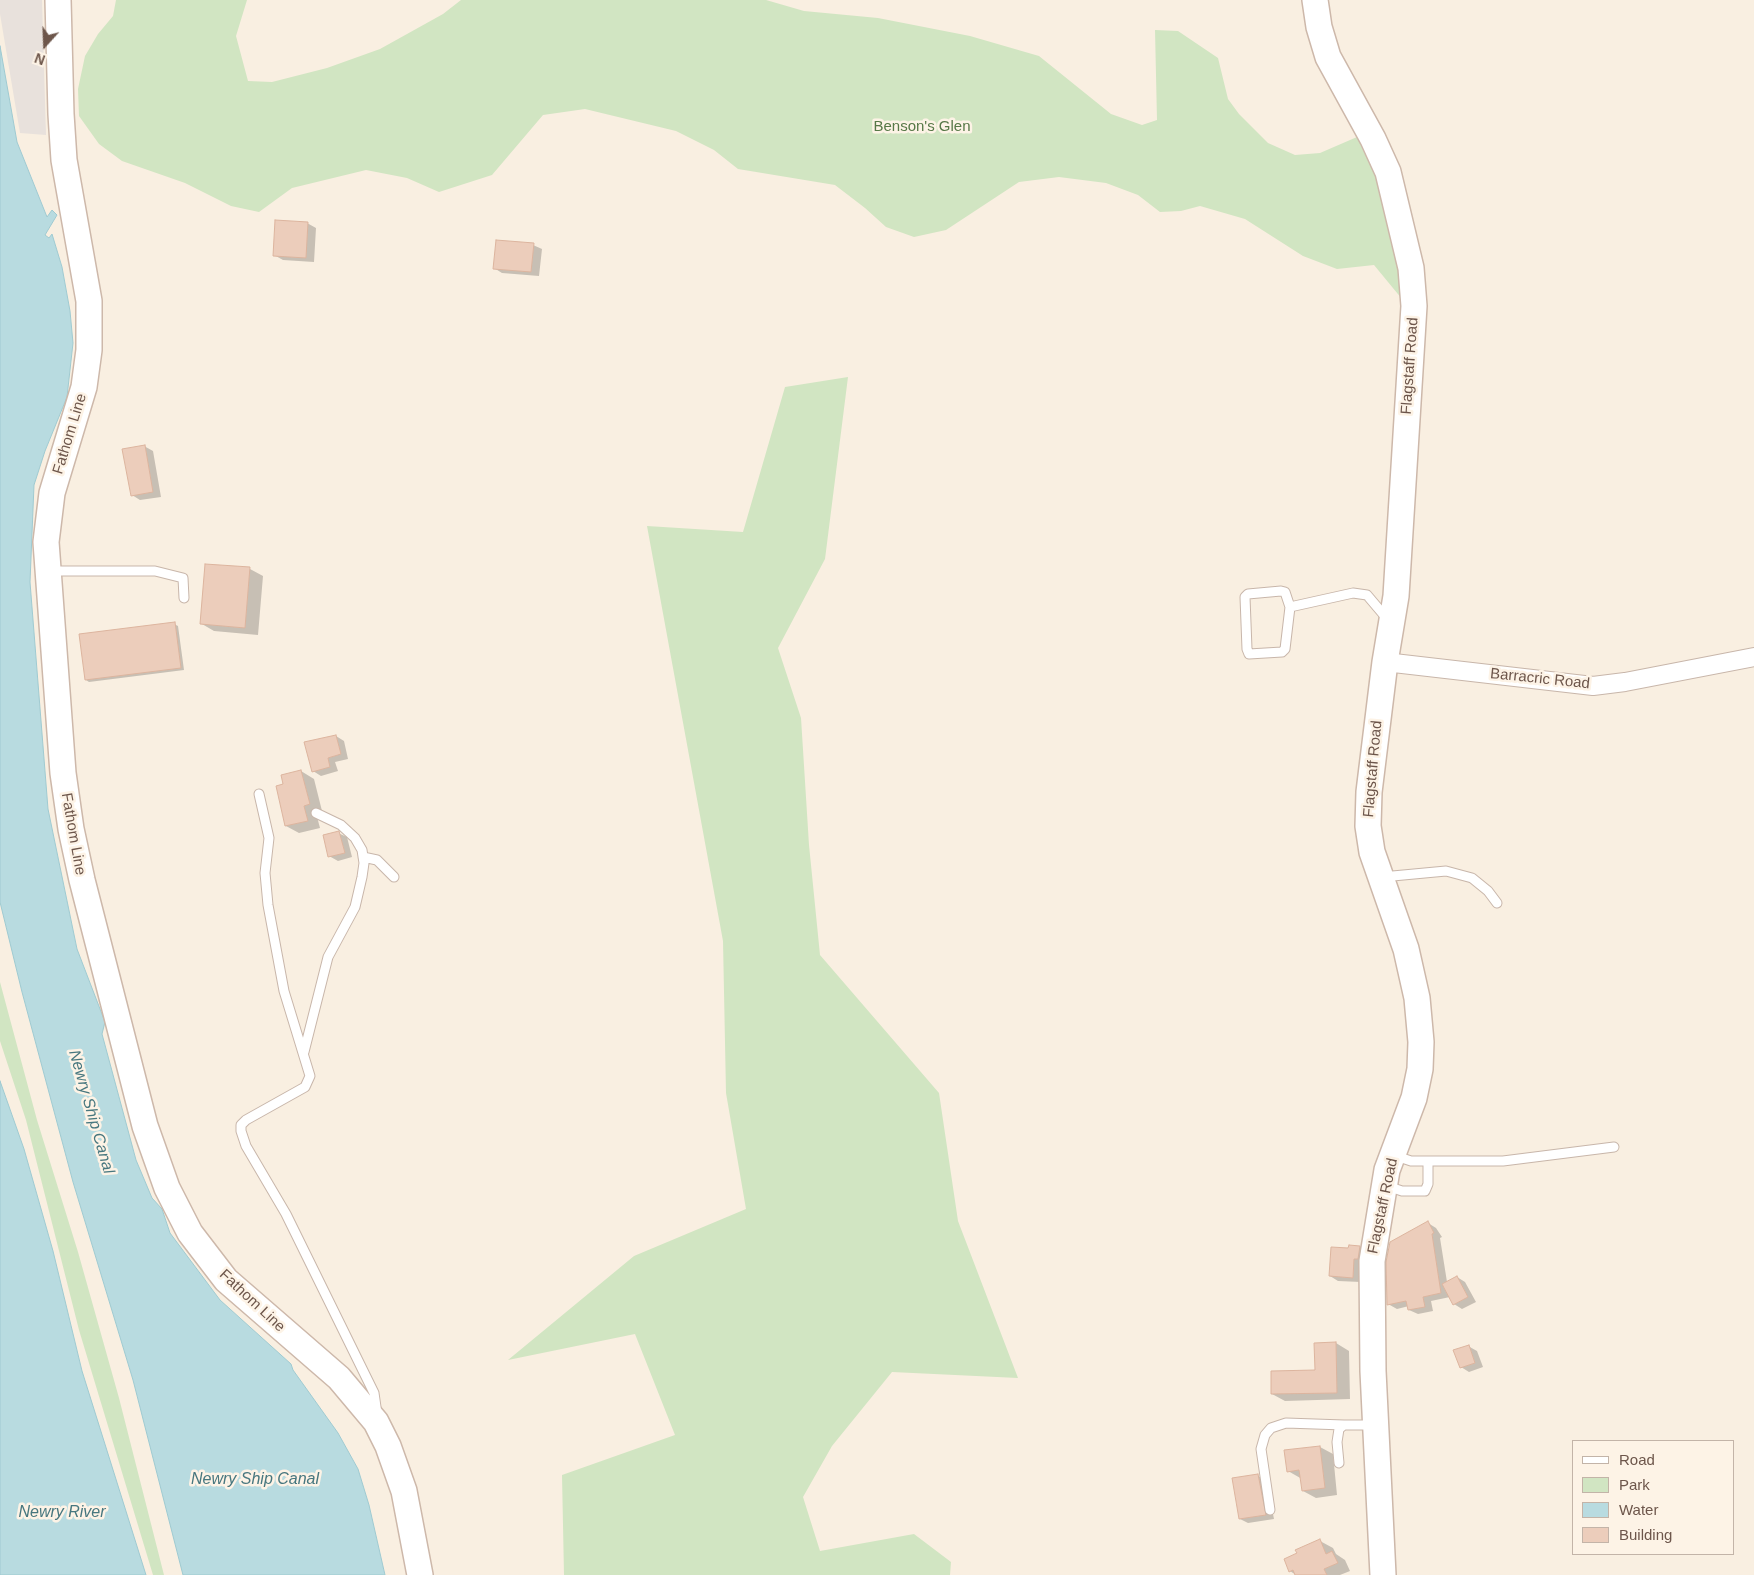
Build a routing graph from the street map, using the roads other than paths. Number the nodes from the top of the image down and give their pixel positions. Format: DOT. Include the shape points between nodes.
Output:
graph roads {
  1 [pos="58,0"];
  2 [pos="1315,0"];
  3 [pos="48,571"];
  4 [pos="184,598"];
  5 [pos="1290,607"];
  6 [pos="1392,622"];
  7 [pos="1754,657"];
  8 [pos="1385,662"];
  9 [pos="259,794"];
  10 [pos="316,813"];
  11 [pos="363,858"];
  12 [pos="394,877"];
  13 [pos="1380,878"];
  14 [pos="1497,903"];
  15 [pos="303,1054"];
  16 [pos="1614,1147"];
  17 [pos="1393,1155"];
  18 [pos="1428,1161"];
  19 [pos="1384,1186"];
  20 [pos="376,1422"];
  21 [pos="1344,1425"];
  22 [pos="1376,1425"];
  23 [pos="1339,1463"];
  24 [pos="1270,1510"];
  25 [pos="420,1575"];
  26 [pos="1383,1575"];
  1 -- 3 [label="main road, Fathom Line" via="64,160 89,301 89,350 84,387 52,493 46,542"];
  2 -- 6 [label="main road, Flagstaff Road" via="1328,57 1388,172 1411,268 1414,306"];
  3 -- 4 [label="lane" via="155,571 183,578"];
  3 -- 20 [label="main road, Fathom Line" via="63,773 71,829 106,981 145,1126 167,1188 190,1233 226,1280 339,1378"];
  5 -- 5 [label="lane" via="1285,649 1282,652 1249,654 1245,597 1281,591 1285,592"];
  5 -- 6 [label="lane" via="1362,593 1386,620"];
  6 -- 8 [label="main road, Flagstaff Road"];
  7 -- 8 [label="street, Barracric Road" via="1593,686"];
  8 -- 13 [label="main road, Flagstaff Road" via="1369,792 1368,826"];
  9 -- 15 [label="lane" via="269,838 265,873 268,905 284,991"];
  10 -- 11 [label="lane" via="341,825 355,838"];
  11 -- 12 [label="lane" via="376,860"];
  11 -- 15 [label="lane" via="355,907 328,957"];
  13 -- 14 [label="lane" via="1446,871 1472,878"];
  13 -- 17 [label="main road, Flagstaff Road" via="1406,949 1417,998 1421,1042 1414,1098"];
  15 -- 20 [label="lane" via="310,1076 305,1087 246,1120 241,1131 246,1146 286,1214 374,1393 378,1410"];
  16 -- 18 [label="lane" via="1503,1161"];
  17 -- 18 [label="lane" via="1411,1161"];
  17 -- 19 [label="main road, Flagstaff Road"];
  18 -- 19 [label="lane" via="1425,1191 1402,1191"];
  19 -- 22 [label="main road, Flagstaff Road" via="1372,1261"];
  20 -- 25 [label="main road, Fathom Line" via="404,1491"];
  21 -- 22 [label="lane"];
  21 -- 23 [label="lane" via="1338,1435"];
  21 -- 24 [label="lane" via="1286,1423 1271,1428 1260,1449"];
  22 -- 26 [label="main road, Flagstaff Road"];
}
